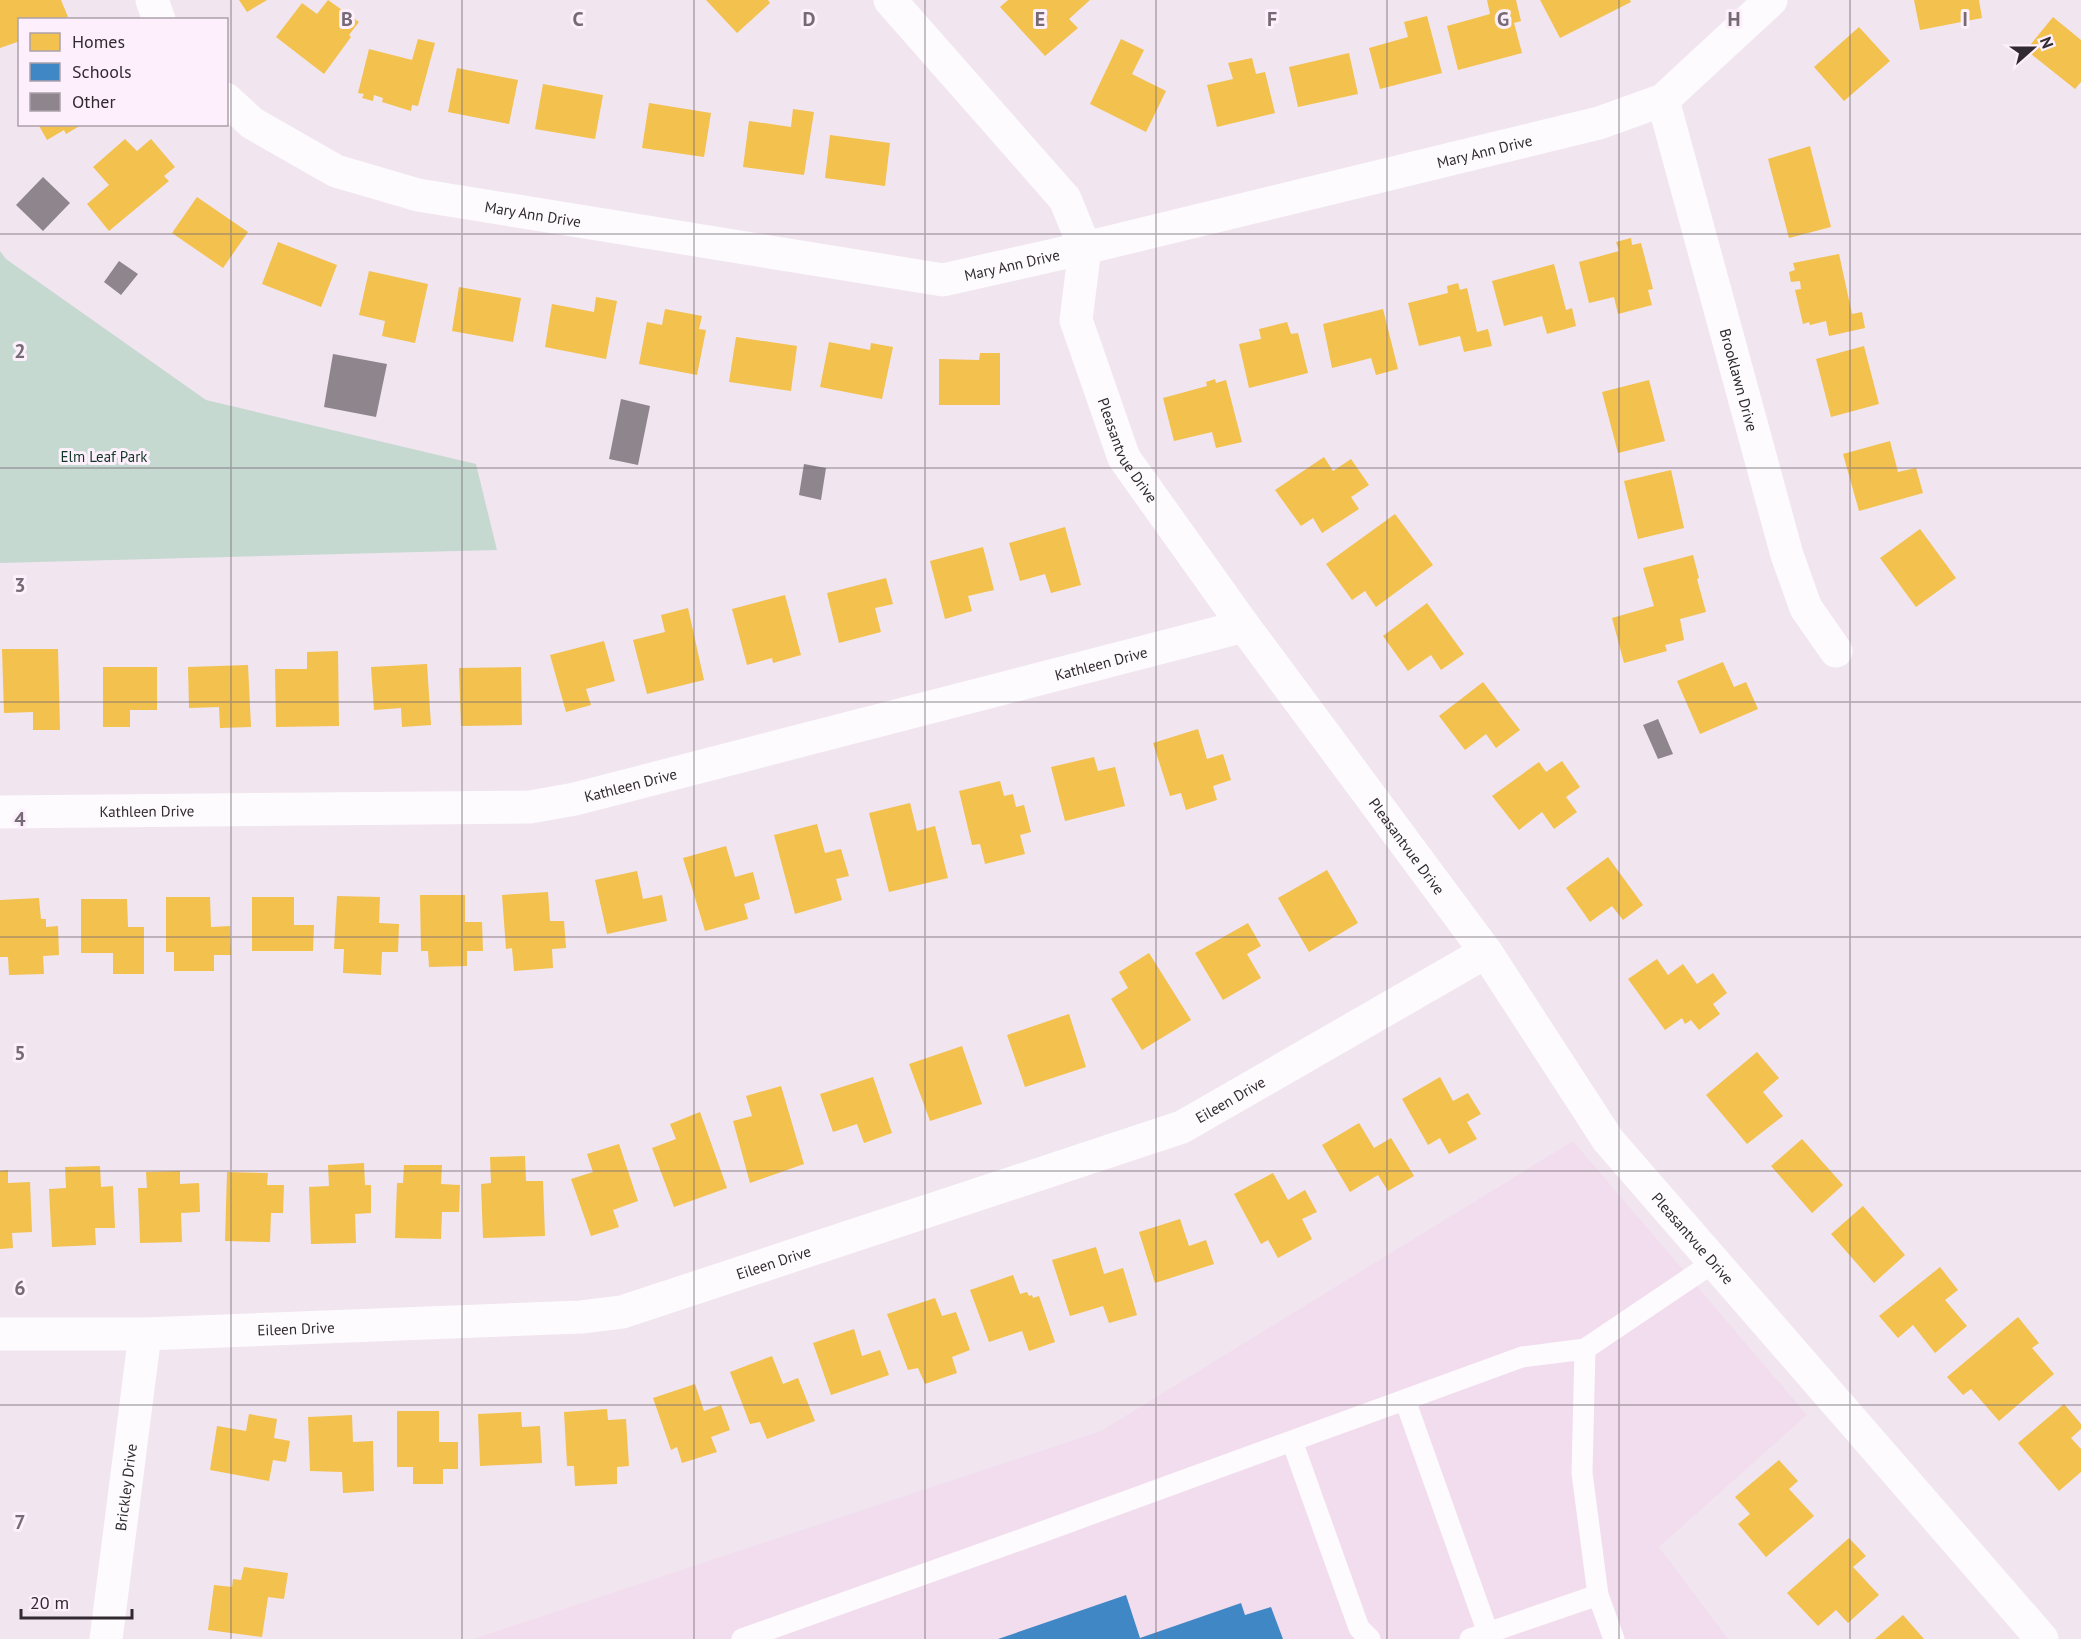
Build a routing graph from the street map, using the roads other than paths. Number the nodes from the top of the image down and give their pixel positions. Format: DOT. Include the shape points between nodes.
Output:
graph roads {
  1 [pos="152,0"];
  2 [pos="890,0"];
  3 [pos="1771,0"];
  4 [pos="158,18"];
  5 [pos="1663,100"];
  6 [pos="228,101"];
  7 [pos="1085,248"];
  8 [pos="1244,626"];
  9 [pos="1836,651"];
  10 [pos="0,812"];
  11 [pos="1486,952"];
  12 [pos="1714,1262"];
  13 [pos="0,1334"];
  14 [pos="145,1334"];
  15 [pos="1585,1349"];
  16 [pos="1405,1400"];
  17 [pos="1292,1441"];
  18 [pos="1598,1595"];
  19 [pos="1479,1636"];
  20 [pos="106,1639"];
  21 [pos="742,1639"];
  22 [pos="1370,1639"];
  23 [pos="1614,1639"];
  24 [pos="2042,1639"];
  1 -- 4 [label="street"];
  2 -- 7 [label="street, Pleasantvue Drive" via="1065,199"];
  3 -- 5 [label="street, Mary Ann Drive"];
  5 -- 7 [label="street, Mary Ann Drive" via="1599,123"];
  5 -- 9 [label="street, Brooklawn Drive" via="1787,555 1806,609"];
  6 -- 7 [label="street, Mary Ann Drive" via="252,123 336,171 418,195 943,280"];
  7 -- 8 [label="street, Pleasantvue Drive" via="1076,320 1124,458"];
  8 -- 10 [label="street, Kathleen Drive" via="575,799 530,807"];
  8 -- 11 [label="street, Pleasantvue Drive"];
  11 -- 12 [label="street, Pleasantvue Drive" via="1608,1140"];
  11 -- 14 [label="street, Eileen Drive" via="1182,1127 622,1312 569,1318"];
  12 -- 15 [label="lane"];
  12 -- 24 [label="street, Pleasantvue Drive"];
  13 -- 14 [label="street, Eileen Drive"];
  14 -- 20 [label="street, Brickley Drive"];
  15 -- 16 [label="lane" via="1522,1358"];
  15 -- 18 [label="lane" via="1582,1473"];
  16 -- 17 [label="lane"];
  16 -- 19 [label="lane"];
  17 -- 21 [label="lane"];
  17 -- 22 [label="lane" via="1359,1628"];
  18 -- 19 [label="lane"];
  18 -- 23 [label="lane"];
}
